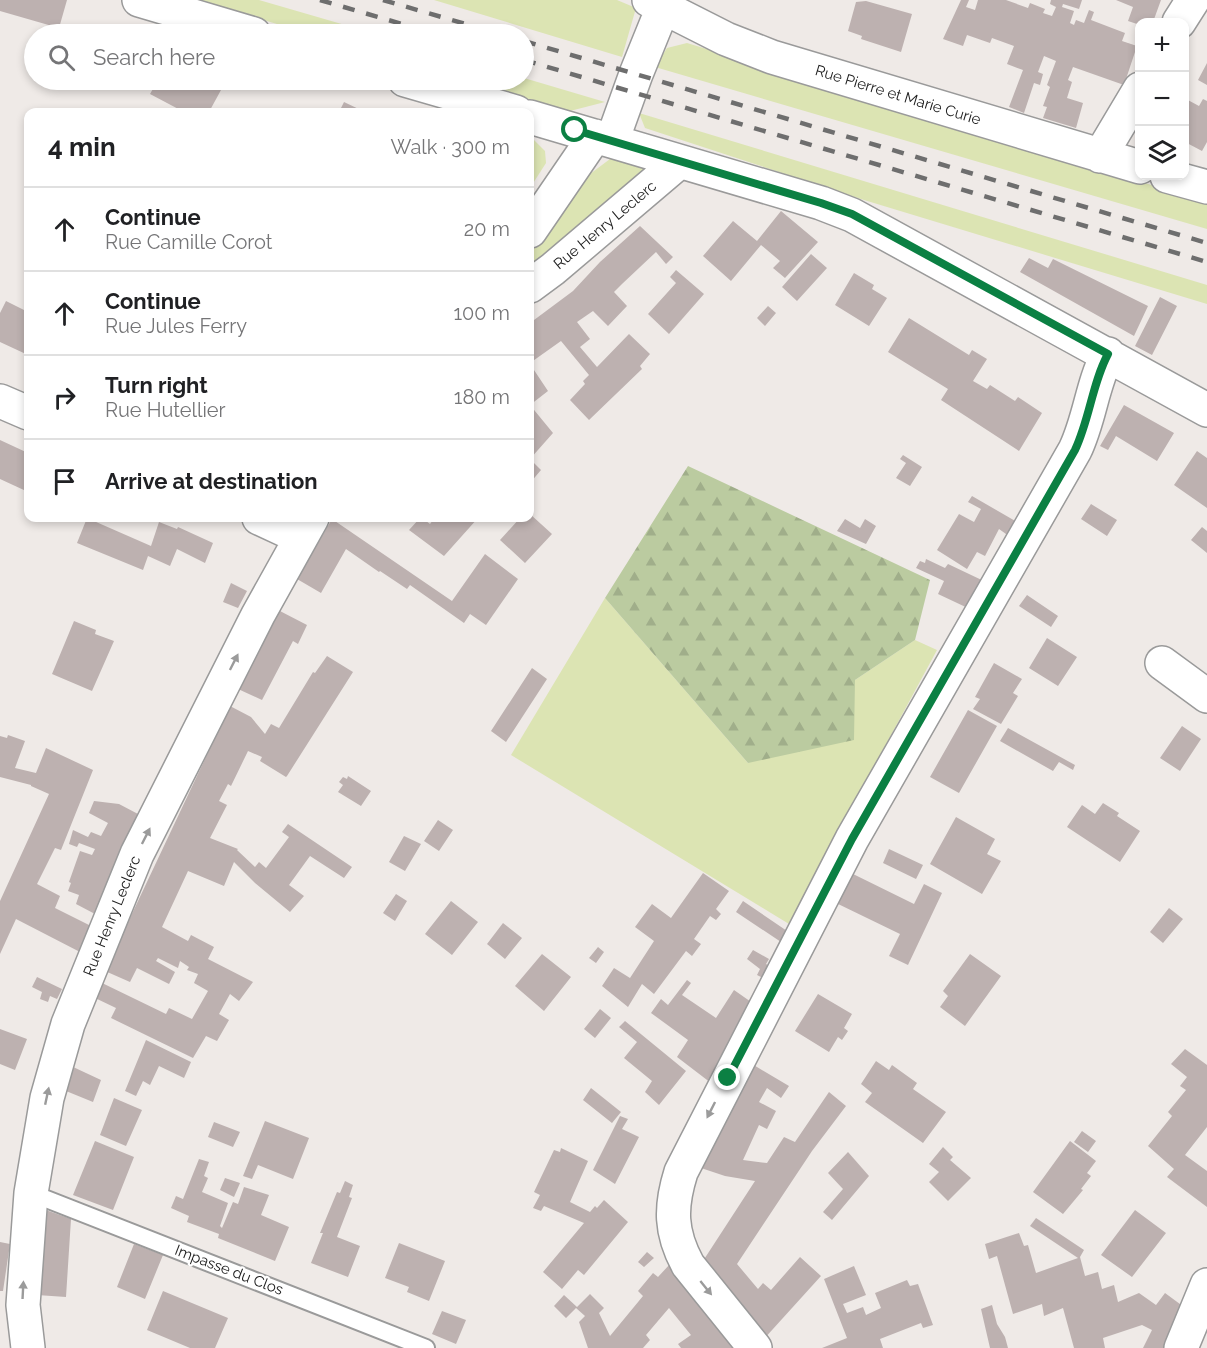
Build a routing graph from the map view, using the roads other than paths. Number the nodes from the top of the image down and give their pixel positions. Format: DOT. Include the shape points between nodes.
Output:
graph roads {
  1 [pos="139,0"];
  2 [pos="1193,0"];
  3 [pos="659,2"];
  4 [pos="1182,18"];
  5 [pos="220,24"];
  6 [pos="440,90"];
  7 [pos="1135,97"];
  8 [pos="502,108"];
  9 [pos="534,118"];
  10 [pos="603,139"];
  11 [pos="1100,156"];
  12 [pos="680,162"];
  13 [pos="1135,166"];
  14 [pos="1182,180"];
  15 [pos="1207,187"];
  16 [pos="534,226"];
  17 [pos="534,283"];
  18 [pos="1108,354"];
  19 [pos="0,401"];
  20 [pos="1207,410"];
  21 [pos="24,412"];
  22 [pos="280,522"];
  23 [pos="306,527"];
  24 [pos="1162,663"];
  25 [pos="1207,696"];
  26 [pos="31,1193"];
  27 [pos="1207,1285"];
  28 [pos="28,1348"];
  29 [pos="426,1348"];
  30 [pos="755,1348"];
  31 [pos="1181,1348"];
  1 -- 5 [label="street"];
  2 -- 4 [label="street"];
  3 -- 10 [label="street"];
  3 -- 11 [label="street, Rue Pierre et Marie Curie" via="726,39 772,57"];
  6 -- 8 [label="street"];
  7 -- 11 [label="street"];
  9 -- 10 [label="street"];
  10 -- 12 [label="street"];
  10 -- 16 [label="street"];
  11 -- 13 [label="street, Rue Pierre et Marie Curie"];
  12 -- 17 [label="street, Rue Henry Leclerc"];
  12 -- 18 [label="street" via="852,214"];
  14 -- 15 [label="street"];
  18 -- 20 [label="street"];
  18 -- 30 [label="street, one-way" via="1075,450 852,839 681,1172 673,1213 682,1254"];
  19 -- 21 [label="street"];
  22 -- 23 [label="street"];
  26 -- 23 [label="street, Rue Henry Leclerc, one-way" via="59,1051 127,875 252,625"];
  24 -- 25 [label="street"];
  28 -- 26 [label="street, Rue Henry Leclerc, one-way" via="23,1305"];
  26 -- 29 [label="lane, Impasse du Clos"];
  27 -- 31 [label="street"];
}
